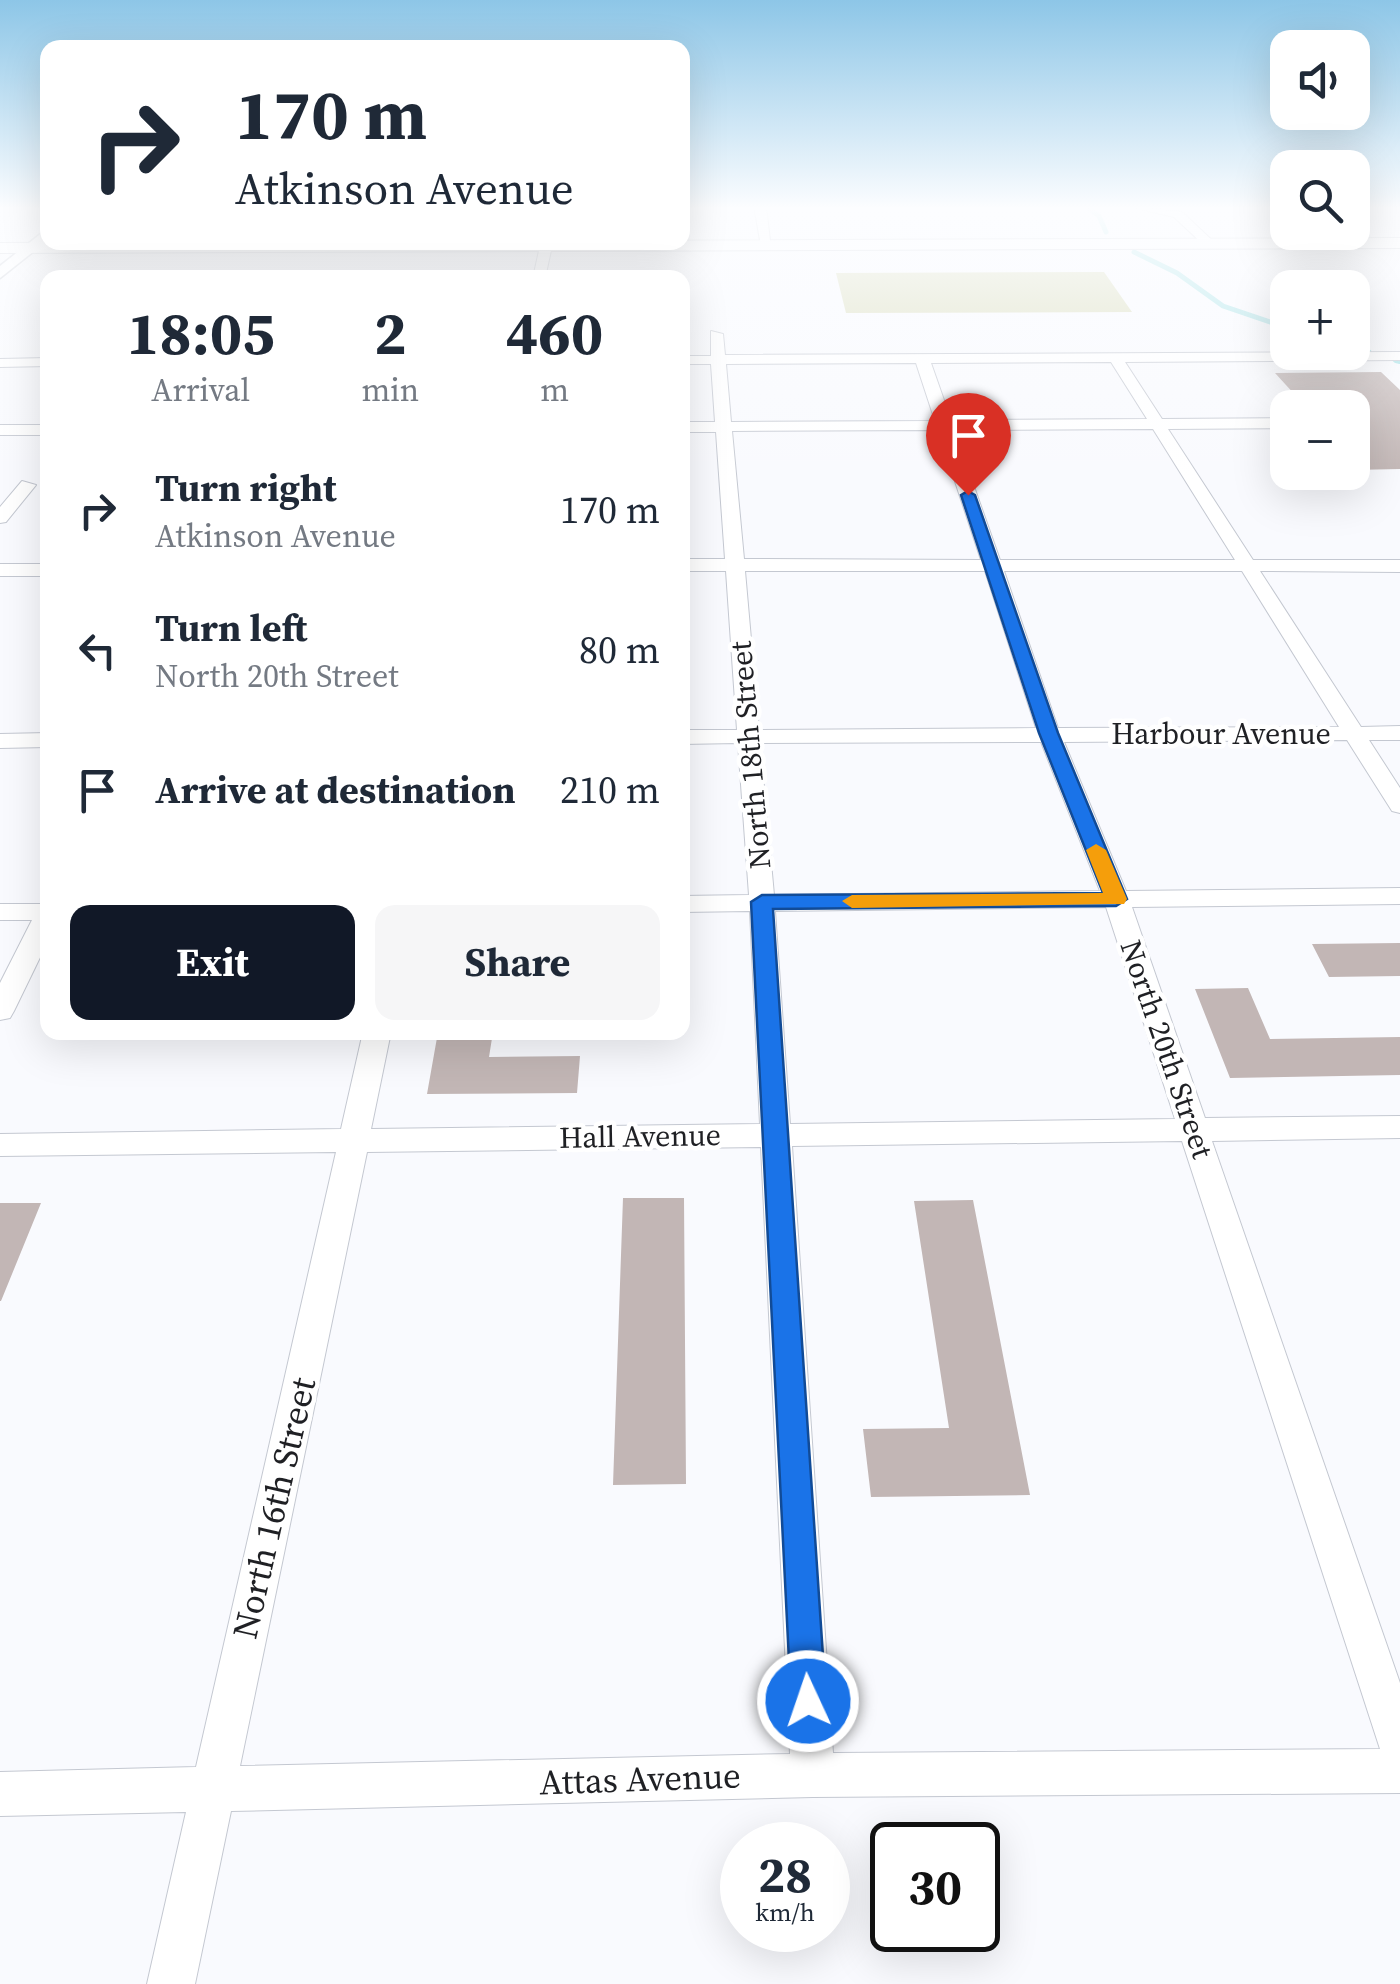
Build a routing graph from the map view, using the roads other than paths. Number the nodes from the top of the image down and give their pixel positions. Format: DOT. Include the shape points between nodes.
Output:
graph roads {
  1 [pos="717,347"];
  2 [pos="1400,356"];
  3 [pos="690,357"];
  4 [pos="1115,357"];
  5 [pos="922,358"];
  6 [pos="0,362"];
  7 [pos="40,362"];
  8 [pos="1270,423"];
  9 [pos="1158,424"];
  10 [pos="944,425"];
  11 [pos="722,426"];
  12 [pos="690,427"];
  13 [pos="0,430"];
  14 [pos="40,430"];
  15 [pos="28,485"];
  16 [pos="0,518"];
  17 [pos="690,565"];
  18 [pos="733,565"];
  19 [pos="993,565"];
  20 [pos="1400,566"];
  21 [pos="1250,567"];
  22 [pos="0,570"];
  23 [pos="40,570"];
  24 [pos="1048,733"];
  25 [pos="1400,733"];
  26 [pos="1354,734"];
  27 [pos="690,737"];
  28 [pos="749,737"];
  29 [pos="0,740"];
  30 [pos="40,740"];
  31 [pos="1400,806"];
  32 [pos="1400,896"];
  33 [pos="1116,899"];
  34 [pos="762,902"];
  35 [pos="690,904"];
  36 [pos="0,912"];
  37 [pos="40,912"];
  38 [pos="40,928"];
  39 [pos="0,1011"];
  40 [pos="375,1040"];
  41 [pos="1400,1128"];
  42 [pos="1194,1129"];
  43 [pos="774,1133"];
  44 [pos="356,1141"];
  45 [pos="0,1146"];
  46 [pos="1400,1745"];
  47 [pos="1400,1771"];
  48 [pos="812,1775"];
  49 [pos="211,1791"];
  50 [pos="0,1794"];
  51 [pos="170,1984"];
  1 -- 3 [label="street"];
  1 -- 5 [label="street"];
  1 -- 11 [label="street, North 18th Street"];
  2 -- 4 [label="street"];
  4 -- 5 [label="street"];
  4 -- 9 [label="street"];
  5 -- 10 [label="street, North 20th Street"];
  6 -- 7 [label="street"];
  8 -- 9 [label="street"];
  9 -- 10 [label="street"];
  9 -- 21 [label="street"];
  10 -- 11 [label="street"];
  10 -- 19 [label="street, North 20th Street"];
  11 -- 12 [label="street"];
  11 -- 18 [label="street, North 18th Street"];
  13 -- 14 [label="street"];
  15 -- 16 [label="street"];
  17 -- 18 [label="street"];
  18 -- 19 [label="street"];
  18 -- 28 [label="street, North 18th Street"];
  19 -- 21 [label="street"];
  19 -- 24 [label="street, North 20th Street"];
  20 -- 21 [label="street"];
  21 -- 26 [label="street"];
  22 -- 23 [label="street"];
  24 -- 26 [label="street, Harbour Avenue"];
  24 -- 28 [label="street, Harbour Avenue"];
  24 -- 33 [label="street, North 20th Street"];
  25 -- 26 [label="street, Harbour Avenue"];
  26 -- 31 [label="street"];
  27 -- 28 [label="street, Harbour Avenue"];
  28 -- 34 [label="street, North 18th Street"];
  29 -- 30 [label="street"];
  32 -- 33 [label="street"];
  33 -- 34 [label="street"];
  33 -- 42 [label="street, North 20th Street"];
  34 -- 35 [label="street"];
  34 -- 43 [label="street, North 18th Street"];
  36 -- 37 [label="street"];
  38 -- 39 [label="street"];
  40 -- 44 [label="street, North 16th Street"];
  41 -- 42 [label="street, Hall Avenue"];
  42 -- 43 [label="street, Hall Avenue"];
  42 -- 46 [label="street, North 20th Street"];
  43 -- 44 [label="street, Hall Avenue"];
  43 -- 48 [label="street, North 18th Street"];
  44 -- 45 [label="street, Hall Avenue"];
  44 -- 49 [label="street, North 16th Street"];
  47 -- 48 [label="street, Attas Avenue"];
  48 -- 49 [label="street, Attas Avenue"];
  49 -- 50 [label="street, Attas Avenue"];
  49 -- 51 [label="street, North 16th Street"];
}
